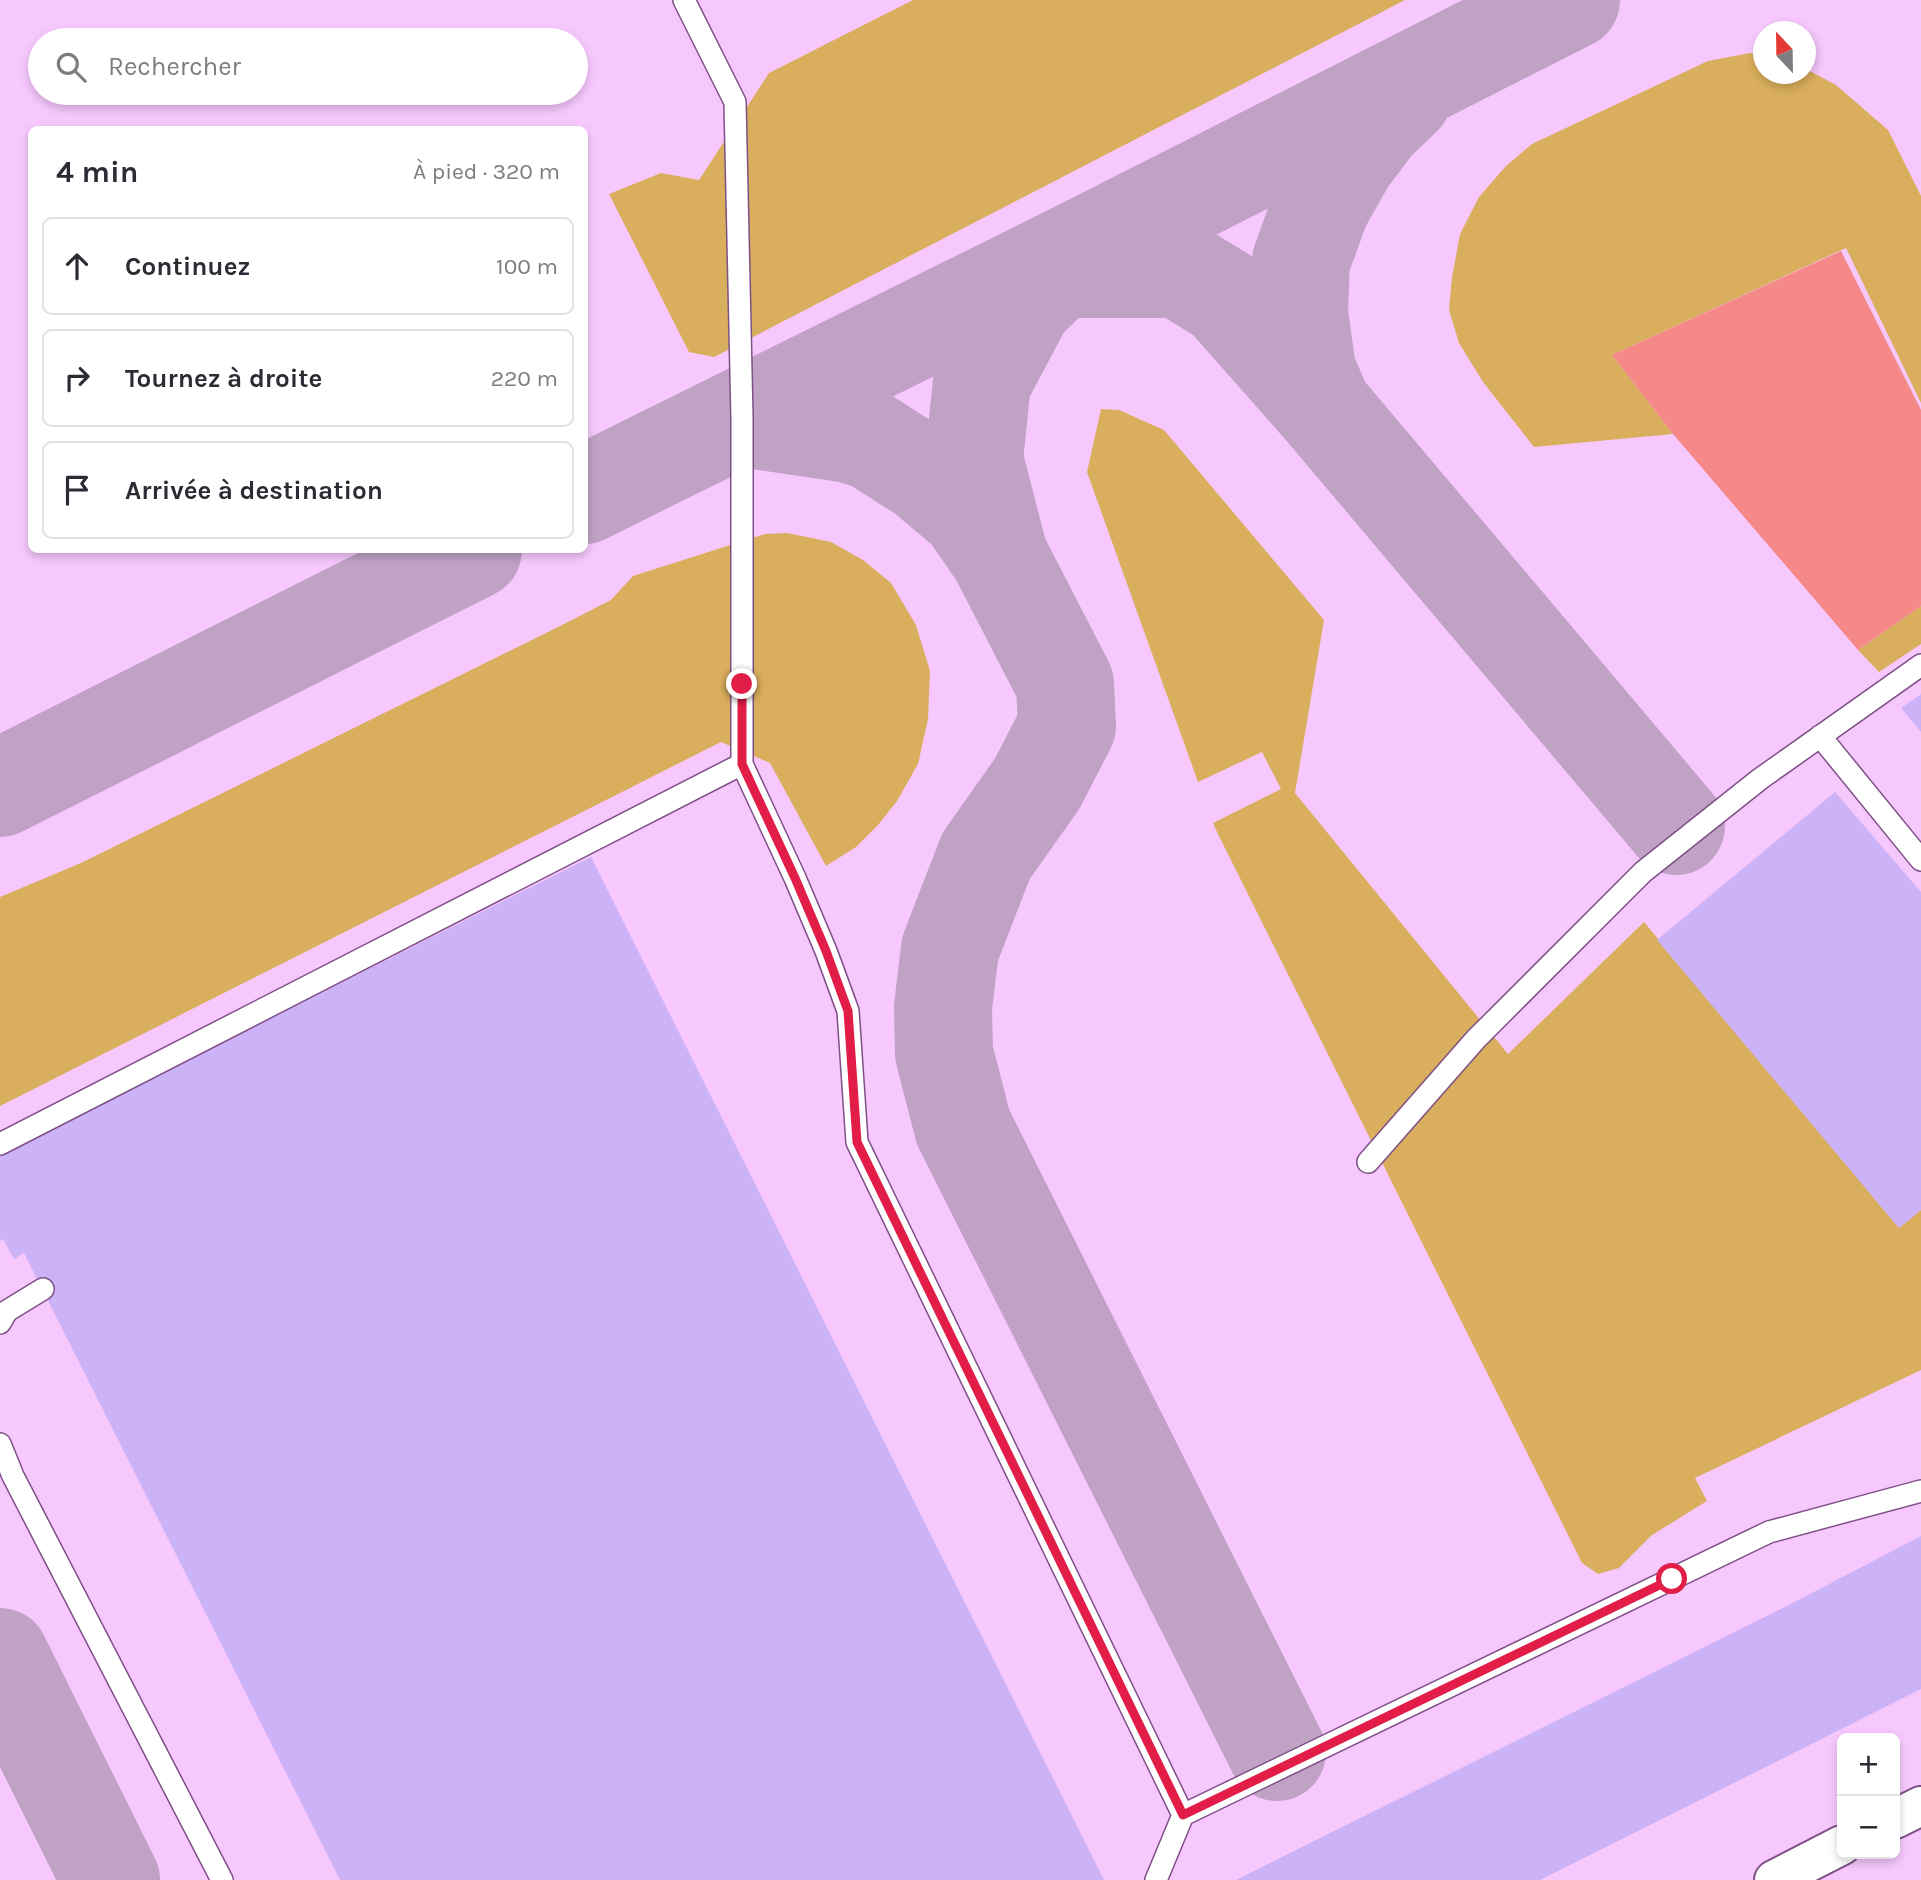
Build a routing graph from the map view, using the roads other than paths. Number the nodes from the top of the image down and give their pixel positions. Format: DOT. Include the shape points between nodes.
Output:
graph roads {
  1 [pos="684,0"];
  2 [pos="1921,665"];
  3 [pos="1820,736"];
  4 [pos="742,764"];
  5 [pos="1921,860"];
  6 [pos="0,1144"];
  7 [pos="1368,1162"];
  8 [pos="43,1289"];
  9 [pos="0,1323"];
  10 [pos="0,1444"];
  11 [pos="7,1473"];
  12 [pos="1921,1491"];
  13 [pos="1921,1806"];
  14 [pos="1183,1815"];
  15 [pos="1900,1816"];
  16 [pos="1837,1848"];
  17 [pos="222,1880"];
  18 [pos="1156,1880"];
  19 [pos="1774,1880"];
  1 -- 4 [label="lane" via="735,102"];
  2 -- 3 [label="lane"];
  3 -- 5 [label="lane"];
  3 -- 7 [label="lane" via="1643,872 1476,1039"];
  4 -- 6 [label="lane"];
  4 -- 14 [label="lane" via="795,878 848,1011 857,1142"];
  8 -- 9 [label="lane" via="7,1311"];
  10 -- 11 [label="lane"];
  11 -- 17 [label="lane"];
  12 -- 14 [label="lane" via="1769,1532"];
  13 -- 15 [label="main road"];
  14 -- 18 [label="lane"];
  16 -- 19 [label="main road"];
}
